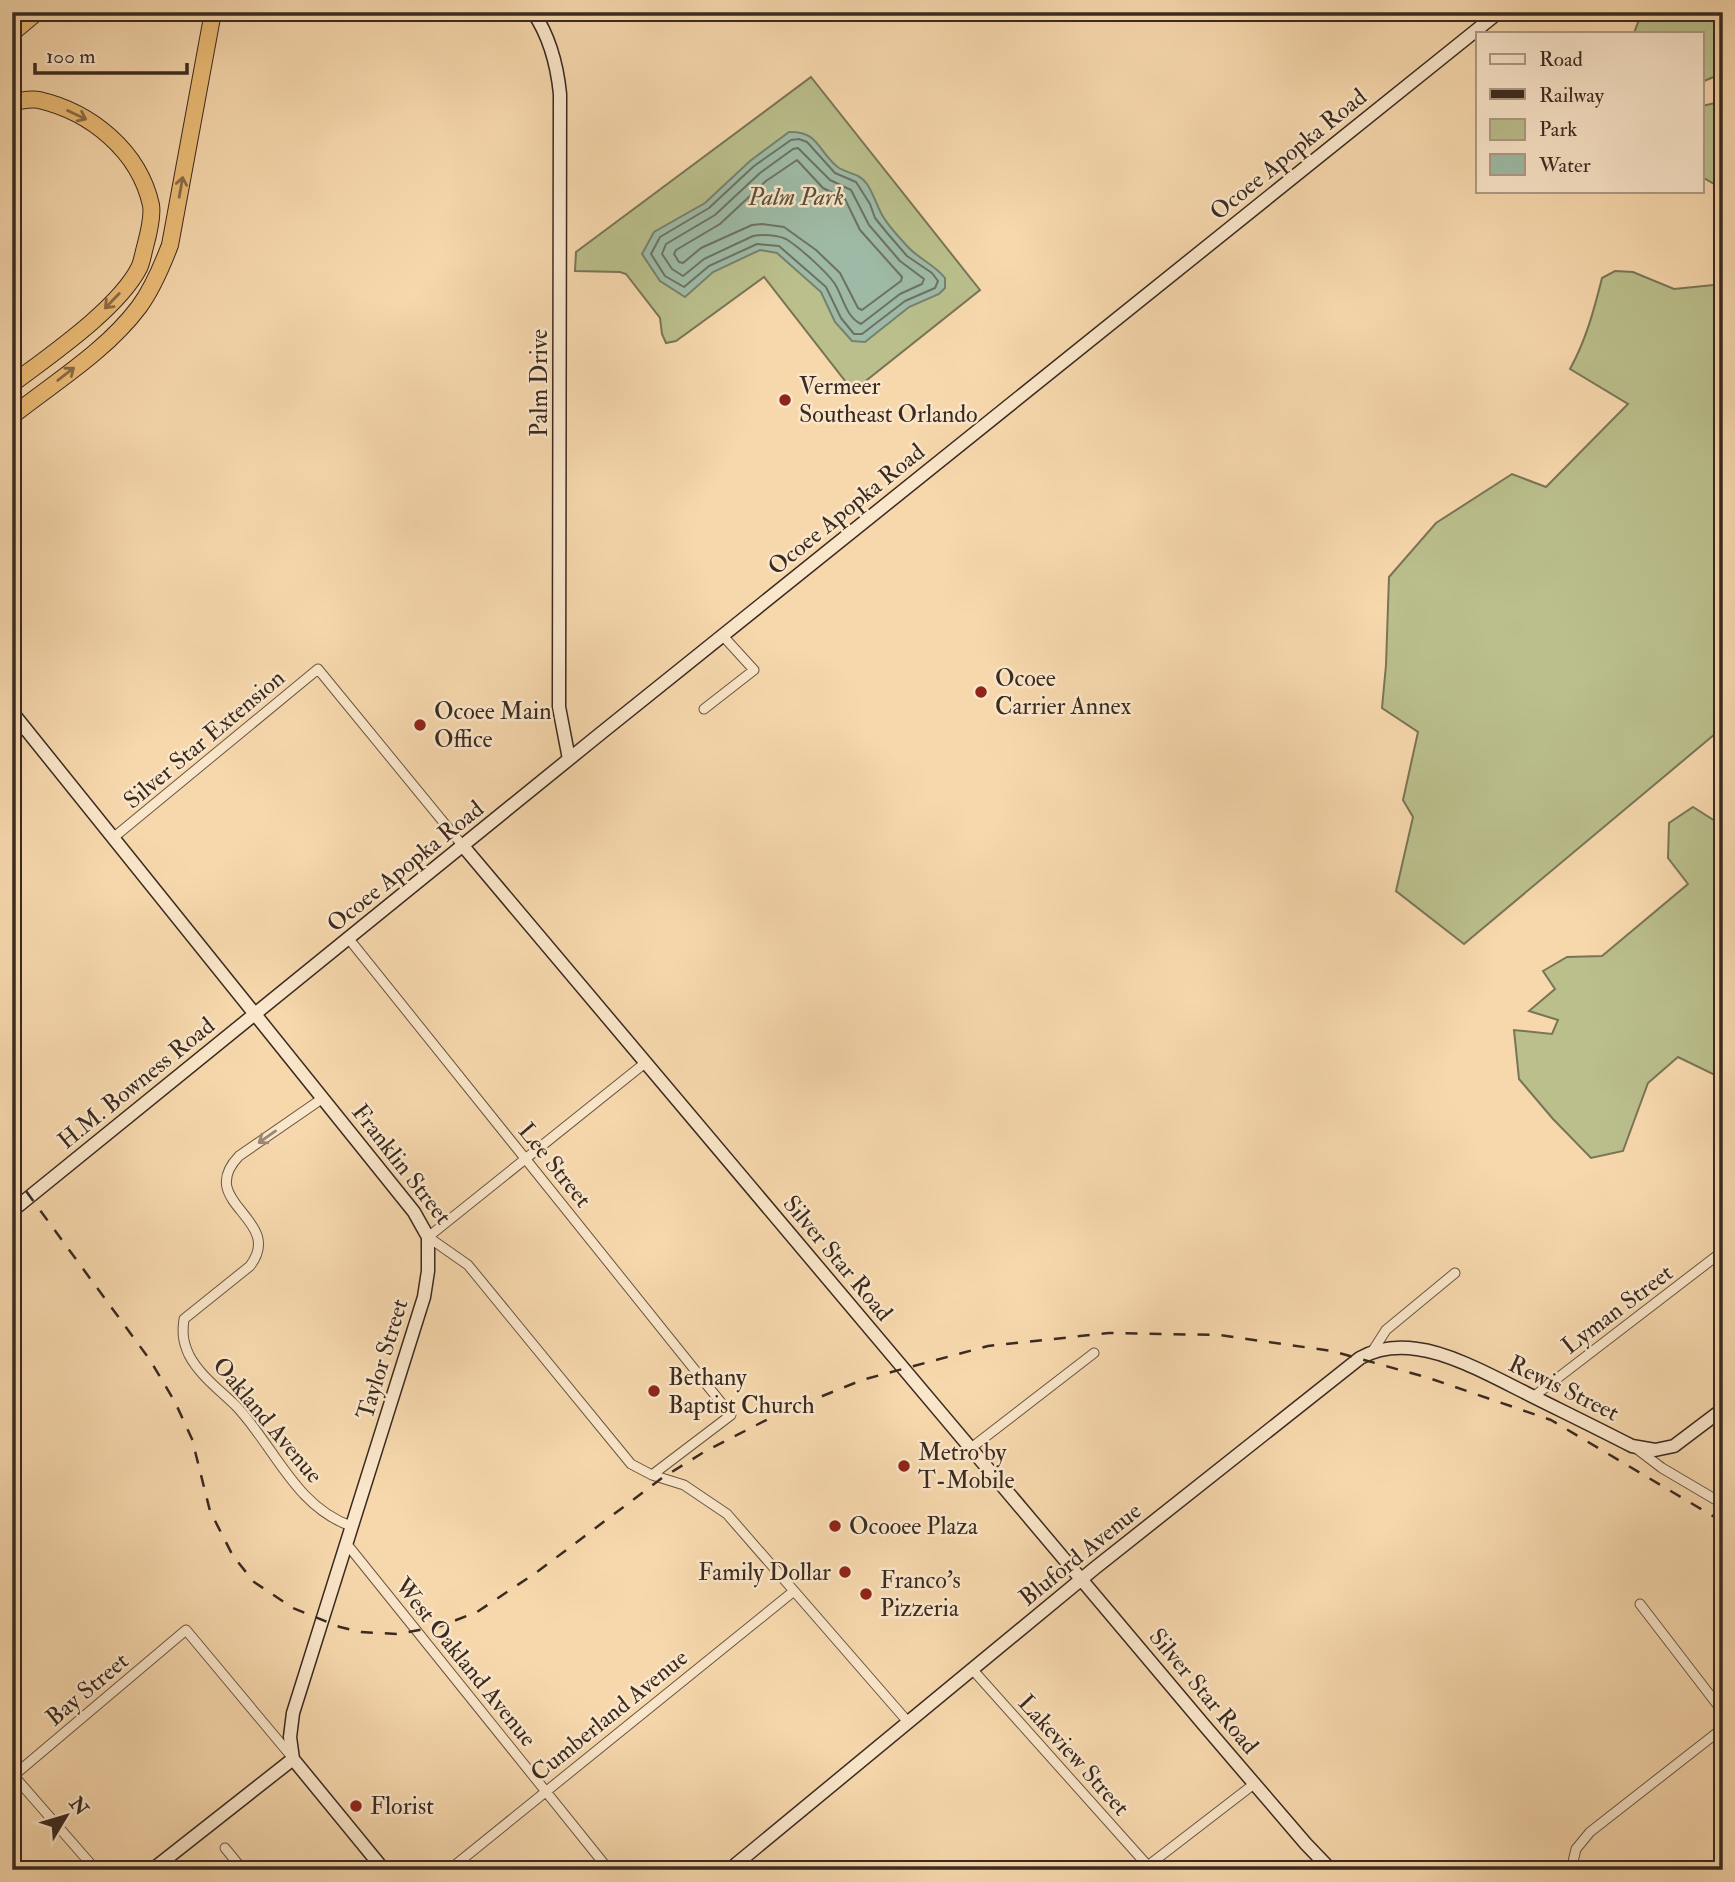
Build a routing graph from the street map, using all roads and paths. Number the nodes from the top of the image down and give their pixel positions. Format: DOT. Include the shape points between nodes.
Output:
graph roads {
  1 [pos="37,12"];
  2 [pos="213,12"];
  3 [pos="1499,12"];
  4 [pos="536,14"];
  5 [pos="12,33"];
  6 [pos="12,102"];
  7 [pos="12,383"];
  8 [pos="12,416"];
  9 [pos="723,636"];
  10 [pos="318,669"];
  11 [pos="704,709"];
  12 [pos="12,712"];
  13 [pos="569,759"];
  14 [pos="113,838"];
  15 [pos="463,846"];
  16 [pos="349,939"];
  17 [pos="254,1015"];
  18 [pos="645,1063"];
  19 [pos="323,1098"];
  20 [pos="525,1158"];
  21 [pos="12,1211"];
  22 [pos="428,1237"];
  23 [pos="1723,1251"];
  24 [pos="1455,1273"];
  25 [pos="1372,1352"];
  26 [pos="1094,1353"];
  27 [pos="1533,1396"];
  28 [pos="1723,1409"];
  29 [pos="1632,1446"];
  30 [pos="971,1448"];
  31 [pos="652,1475"];
  32 [pos="1723,1504"];
  33 [pos="351,1526"];
  34 [pos="346,1543"];
  35 [pos="1082,1579"];
  36 [pos="794,1591"];
  37 [pos="1640,1604"];
  38 [pos="972,1669"];
  39 [pos="1723,1712"];
  40 [pos="908,1722"];
  41 [pos="1723,1728"];
  42 [pos="295,1762"];
  43 [pos="13,1776"];
  44 [pos="1254,1784"];
  45 [pos="545,1792"];
  46 [pos="225,1848"];
  47 [pos="1146,1868"];
  48 [pos="96,1870"];
  49 [pos="152,1870"];
  50 [pos="243,1870"];
  51 [pos="384,1870"];
  52 [pos="449,1870"];
  53 [pos="609,1870"];
  54 [pos="729,1870"];
  55 [pos="1331,1870"];
  56 [pos="1571,1870"];
  1 -- 5 [label="highway"];
  8 -- 2 [label="highway, one-way" via="115,335 157,278 170,245"];
  3 -- 9 [label="main road, Ocoee Apopka Road"];
  4 -- 13 [label="main road, Palm Drive" via="552,49 560,94 559,707"];
  6 -- 7 [label="highway, one-way" via="37,99 82,116 122,146 151,206 139,267 121,292"];
  9 -- 11 [label="street" via="754,670"];
  9 -- 13 [label="main road, Ocoee Apopka Road"];
  10 -- 14 [label="street, Silver Star Extension"];
  10 -- 15 [label="street, Silver Star Road"];
  12 -- 14 [label="main road, Franklin Street"];
  13 -- 15 [label="main road, Ocoee Apopka Road"];
  14 -- 17 [label="main road, Franklin Street"];
  15 -- 16 [label="main road, Ocoee Apopka Road"];
  15 -- 18 [label="main road, Silver Star Road"];
  16 -- 17 [label="main road, Ocoee Apopka Road"];
  16 -- 20 [label="street, Lee Street"];
  17 -- 19 [label="main road, Franklin Street"];
  17 -- 21 [label="main road, H.M. Bowness Road"];
  18 -- 20 [label="street"];
  18 -- 30 [label="main road, Silver Star Road"];
  19 -- 22 [label="main road, Franklin Street" via="414,1212"];
  19 -- 33 [label="street, Oakland Avenue, one-way" via="230,1166 226,1187 256,1232 256,1258 184,1319 182,1338 204,1376 238,1409 302,1493 320,1511"];
  20 -- 22 [label="street"];
  20 -- 31 [label="street, Lee Street" via="731,1415"];
  22 -- 31 [label="street, Franklin Street" via="468,1265 631,1464"];
  22 -- 33 [label="main road, Taylor Street" via="424,1297"];
  23 -- 27 [label="street, Lyman Street"];
  24 -- 25 [label="street, Bluford Avenue" via="1386,1329"];
  25 -- 27 [label="main road, Rewis Street" via="1419,1349 1484,1372"];
  25 -- 35 [label="main road, Bluford Avenue"];
  26 -- 30 [label="street"];
  27 -- 29 [label="main road, Rewis Street"];
  28 -- 29 [label="main road" via="1674,1446 1655,1450"];
  29 -- 32 [label="street, Rewis Street"];
  30 -- 35 [label="main road, Silver Star Road"];
  31 -- 36 [label="street, Franklin Street" via="684,1485 727,1514"];
  33 -- 34 [label="main road, Taylor Street"];
  34 -- 42 [label="main road, Taylor Street" via="293,1713 290,1737"];
  34 -- 45 [label="street, West Oakland Avenue"];
  35 -- 38 [label="main road, Bluford Avenue"];
  35 -- 44 [label="main road, Silver Star Road"];
  36 -- 40 [label="street, Franklin Street"];
  36 -- 45 [label="street, Cumberland Avenue"];
  37 -- 39 [label="street"];
  38 -- 40 [label="main road, Bluford Avenue"];
  38 -- 47 [label="street, Lakeview Street"];
  40 -- 54 [label="main road, Bluford Avenue"];
  41 -- 56 [label="street" via="1590,1832 1576,1849"];
  42 -- 43 [label="street, Bay Street" via="186,1630"];
  42 -- 49 [label="main road"];
  42 -- 51 [label="main road"];
  43 -- 48 [label="street"];
  44 -- 47 [label="street"];
  44 -- 55 [label="main road, Silver Star Road"];
  45 -- 52 [label="street, Cumberland Avenue"];
  45 -- 53 [label="street, West Oakland Avenue"];
  46 -- 50 [label="street"];
}
